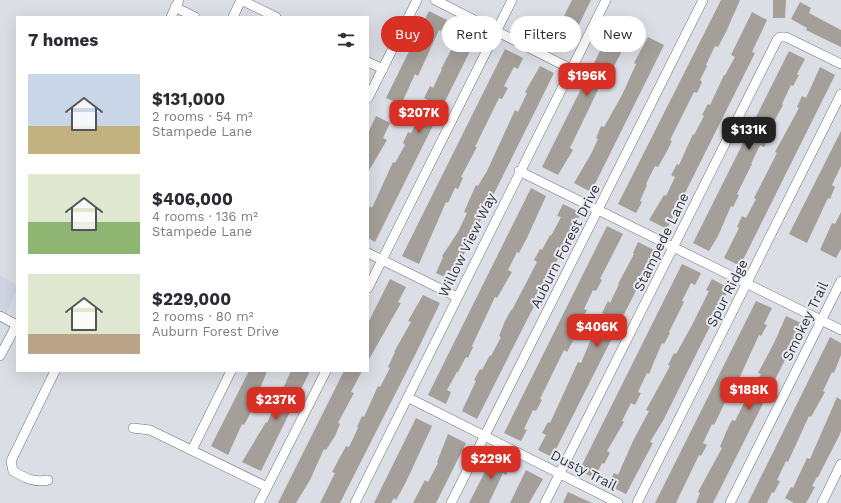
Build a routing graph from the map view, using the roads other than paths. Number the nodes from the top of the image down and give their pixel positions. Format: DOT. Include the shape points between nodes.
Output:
graph roads {
  1 [pos="241,0"];
  2 [pos="417,0"];
  3 [pos="435,0"];
  4 [pos="512,0"];
  5 [pos="606,0"];
  6 [pos="703,0"];
  7 [pos="177,4"];
  8 [pos="171,16"];
  9 [pos="194,16"];
  10 [pos="233,16"];
  11 [pos="274,16"];
  12 [pos="467,16"];
  13 [pos="502,21"];
  14 [pos="502,34"];
  15 [pos="486,52"];
  16 [pos="369,62"];
  17 [pos="841,64"];
  18 [pos="571,68"];
  19 [pos="383,69"];
  20 [pos="841,94"];
  21 [pos="369,96"];
  22 [pos="520,171"];
  23 [pos="599,209"];
  24 [pos="674,247"];
  25 [pos="369,254"];
  26 [pos="382,260"];
  27 [pos="841,281"];
  28 [pos="747,283"];
  29 [pos="369,286"];
  30 [pos="457,297"];
  31 [pos="0,316"];
  32 [pos="821,320"];
  33 [pos="16,324"];
  34 [pos="16,326"];
  35 [pos="841,330"];
  36 [pos="0,356"];
  37 [pos="55,372"];
  38 [pos="229,372"];
  39 [pos="325,372"];
  40 [pos="409,398"];
  41 [pos="133,428"];
  42 [pos="485,436"];
  43 [pos="192,450"];
  44 [pos="841,464"];
  45 [pos="560,474"];
  46 [pos="48,480"];
  47 [pos="267,487"];
  48 [pos="259,503"];
  49 [pos="355,503"];
  50 [pos="451,503"];
  51 [pos="545,503"];
  52 [pos="618,503"];
  53 [pos="637,503"];
  54 [pos="730,503"];
  55 [pos="822,503"];
  1 -- 10 [label="street"];
  1 -- 11 [label="street"];
  2 -- 19 [label="street"];
  3 -- 12 [label="street"];
  4 -- 13 [label="street"];
  5 -- 18 [label="street, Willow View Way"];
  6 -- 23 [label="street, Auburn Forest Drive"];
  7 -- 8 [label="street"];
  7 -- 9 [label="street"];
  14 -- 18 [label="street"];
  15 -- 26 [label="street"];
  16 -- 19 [label="street"];
  17 -- 24 [label="street, Stampede Lane" via="792,40 780,37 773,46"];
  18 -- 22 [label="street, Willow View Way"];
  19 -- 21 [label="street"];
  20 -- 28 [label="street, Spur Ridge"];
  22 -- 23 [label="street"];
  22 -- 30 [label="street, Willow View Way"];
  23 -- 24 [label="street"];
  23 -- 42 [label="street, Auburn Forest Drive"];
  24 -- 28 [label="street"];
  24 -- 45 [label="street, Stampede Lane"];
  25 -- 26 [label="street"];
  26 -- 29 [label="street"];
  26 -- 30 [label="street"];
  27 -- 32 [label="street, Smokey Trail"];
  28 -- 32 [label="street"];
  28 -- 53 [label="street, Spur Ridge"];
  30 -- 40 [label="street, Willow View Way"];
  31 -- 33 [label="street"];
  32 -- 35 [label="street"];
  32 -- 54 [label="street, Smokey Trail"];
  34 -- 36 [label="street"];
  37 -- 46 [label="street" via="11,461 13,471 28,479"];
  38 -- 43 [label="street"];
  39 -- 47 [label="street"];
  40 -- 42 [label="street, Dusty Trail"];
  40 -- 49 [label="street, Willow View Way"];
  41 -- 43 [label="street" via="150,430"];
  42 -- 45 [label="street, Dusty Trail"];
  42 -- 50 [label="street, Auburn Forest Drive"];
  43 -- 47 [label="street"];
  44 -- 55 [label="street"];
  45 -- 51 [label="street, Stampede Lane"];
  45 -- 52 [label="street, Dusty Trail"];
  47 -- 48 [label="street"];
}
